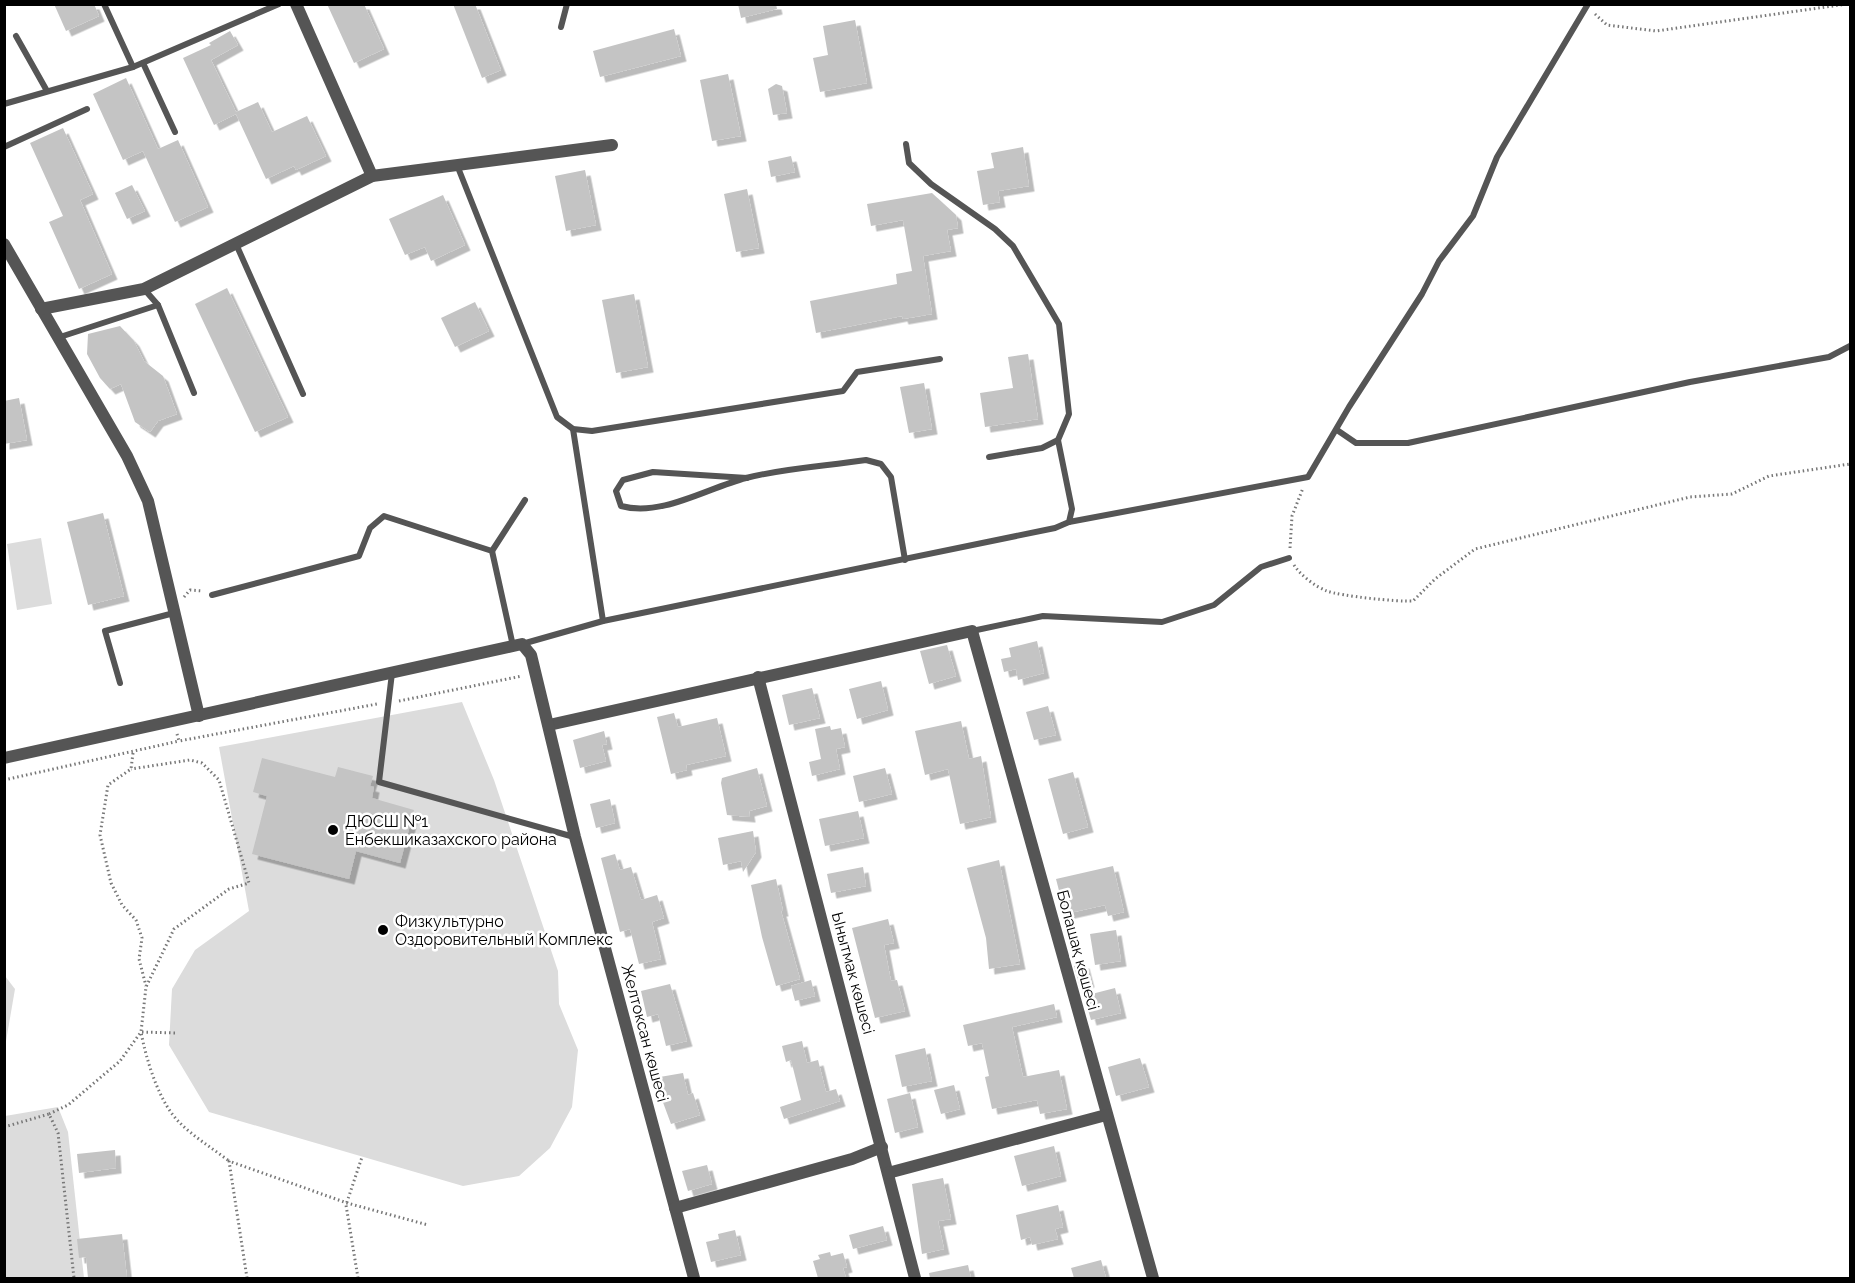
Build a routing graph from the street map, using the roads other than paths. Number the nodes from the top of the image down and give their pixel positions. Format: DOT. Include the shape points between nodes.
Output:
graph roads {
  1 [pos="104,4"];
  2 [pos="279,4"];
  3 [pos="296,4"];
  4 [pos="567,4"];
  5 [pos="1587,5"];
  6 [pos="561,27"];
  7 [pos="16,36"];
  8 [pos="143,63"];
  9 [pos="133,68"];
  10 [pos="47,91"];
  11 [pos="4,104"];
  12 [pos="87,110"];
  13 [pos="175,132"];
  14 [pos="906,144"];
  15 [pos="612,145"];
  16 [pos="4,147"];
  17 [pos="457,165"];
  18 [pos="372,176"];
  19 [pos="236,243"];
  20 [pos="4,244"];
  21 [pos="144,289"];
  22 [pos="158,305"];
  23 [pos="41,309"];
  24 [pos="60,338"];
  25 [pos="1851,345"];
  26 [pos="940,359"];
  27 [pos="194,393"];
  28 [pos="303,394"];
  29 [pos="573,429"];
  30 [pos="1337,430"];
  31 [pos="1058,440"];
  32 [pos="989,457"];
  33 [pos="747,478"];
  34 [pos="525,500"];
  35 [pos="1069,522"];
  36 [pos="492,551"];
  37 [pos="1289,558"];
  38 [pos="905,560"];
  39 [pos="212,595"];
  40 [pos="173,608"];
  41 [pos="603,621"];
  42 [pos="972,631"];
  43 [pos="518,645"];
  44 [pos="392,673"];
  45 [pos="758,677"];
  46 [pos="120,683"];
  47 [pos="199,716"];
  48 [pos="549,725"];
  49 [pos="4,758"];
  50 [pos="575,837"];
  51 [pos="1106,1115"];
  52 [pos="882,1147"];
  53 [pos="888,1173"];
  54 [pos="675,1208"];
  55 [pos="694,1278"];
  56 [pos="915,1278"];
  57 [pos="1153,1278"];
  1 -- 9 [label="lane"];
  2 -- 8 [label="lane"];
  3 -- 18 [label="street"];
  4 -- 6 [label="lane"];
  5 -- 30 [label="lane" via="1497,157 1473,216 1439,261"];
  7 -- 10 [label="lane"];
  8 -- 9 [label="lane"];
  8 -- 13 [label="lane"];
  9 -- 10 [label="lane"];
  10 -- 11 [label="lane"];
  12 -- 16 [label="lane"];
  14 -- 31 [label="lane" via="909,163 931,184 1013,246 1059,324 1069,414"];
  15 -- 17 [label="street"];
  17 -- 18 [label="street"];
  17 -- 29 [label="lane" via="557,417"];
  18 -- 19 [label="street"];
  19 -- 21 [label="street"];
  19 -- 28 [label="lane"];
  20 -- 23 [label="street"];
  21 -- 22 [label="lane"];
  21 -- 23 [label="street"];
  22 -- 24 [label="lane"];
  22 -- 27 [label="lane"];
  23 -- 24 [label="street"];
  24 -- 40 [label="street" via="148,501"];
  25 -- 30 [label="lane" via="1829,357 1690,382 1408,443 1356,443"];
  26 -- 29 [label="lane" via="857,372 843,391 592,431"];
  29 -- 41 [label="lane"];
  30 -- 35 [label="lane" via="1308,477"];
  31 -- 32 [label="lane" via="1042,448"];
  31 -- 35 [label="lane" via="1072,509"];
  33 -- 33 [label="lane" via="635,510 621,506 616,491 623,480 653,472"];
  33 -- 38 [label="lane" via="866,460 881,464 891,477"];
  34 -- 36 [label="lane"];
  35 -- 38 [label="lane"];
  36 -- 39 [label="lane" via="384,516 370,528 359,556"];
  36 -- 43 [label="lane"];
  37 -- 42 [label="lane" via="1261,567 1214,604 1162,622 1043,616"];
  38 -- 41 [label="lane"];
  40 -- 46 [label="lane" via="105,631"];
  40 -- 47 [label="street"];
  41 -- 43 [label="lane"];
  42 -- 45 [label="street"];
  42 -- 51 [label="street, Болашақ көшесі"];
  43 -- 44 [label="street"];
  43 -- 48 [label="street, Желтоксан көшесі" via="531,655"];
  44 -- 47 [label="street"];
  44 -- 50 [label="lane" via="380,782"];
  45 -- 48 [label="street"];
  45 -- 52 [label="street, Ынытмак көшесі"];
  47 -- 49 [label="street"];
  48 -- 50 [label="street, Желтоксан көшесі"];
  50 -- 54 [label="street, Желтоксан көшесі"];
  51 -- 53 [label="street"];
  51 -- 57 [label="street, Болашақ көшесі"];
  52 -- 53 [label="street, Ынытмак көшесі"];
  52 -- 54 [label="street" via="852,1159"];
  53 -- 56 [label="street, Ынытмак көшесі"];
  54 -- 55 [label="street, Желтоксан көшесі"];
}
